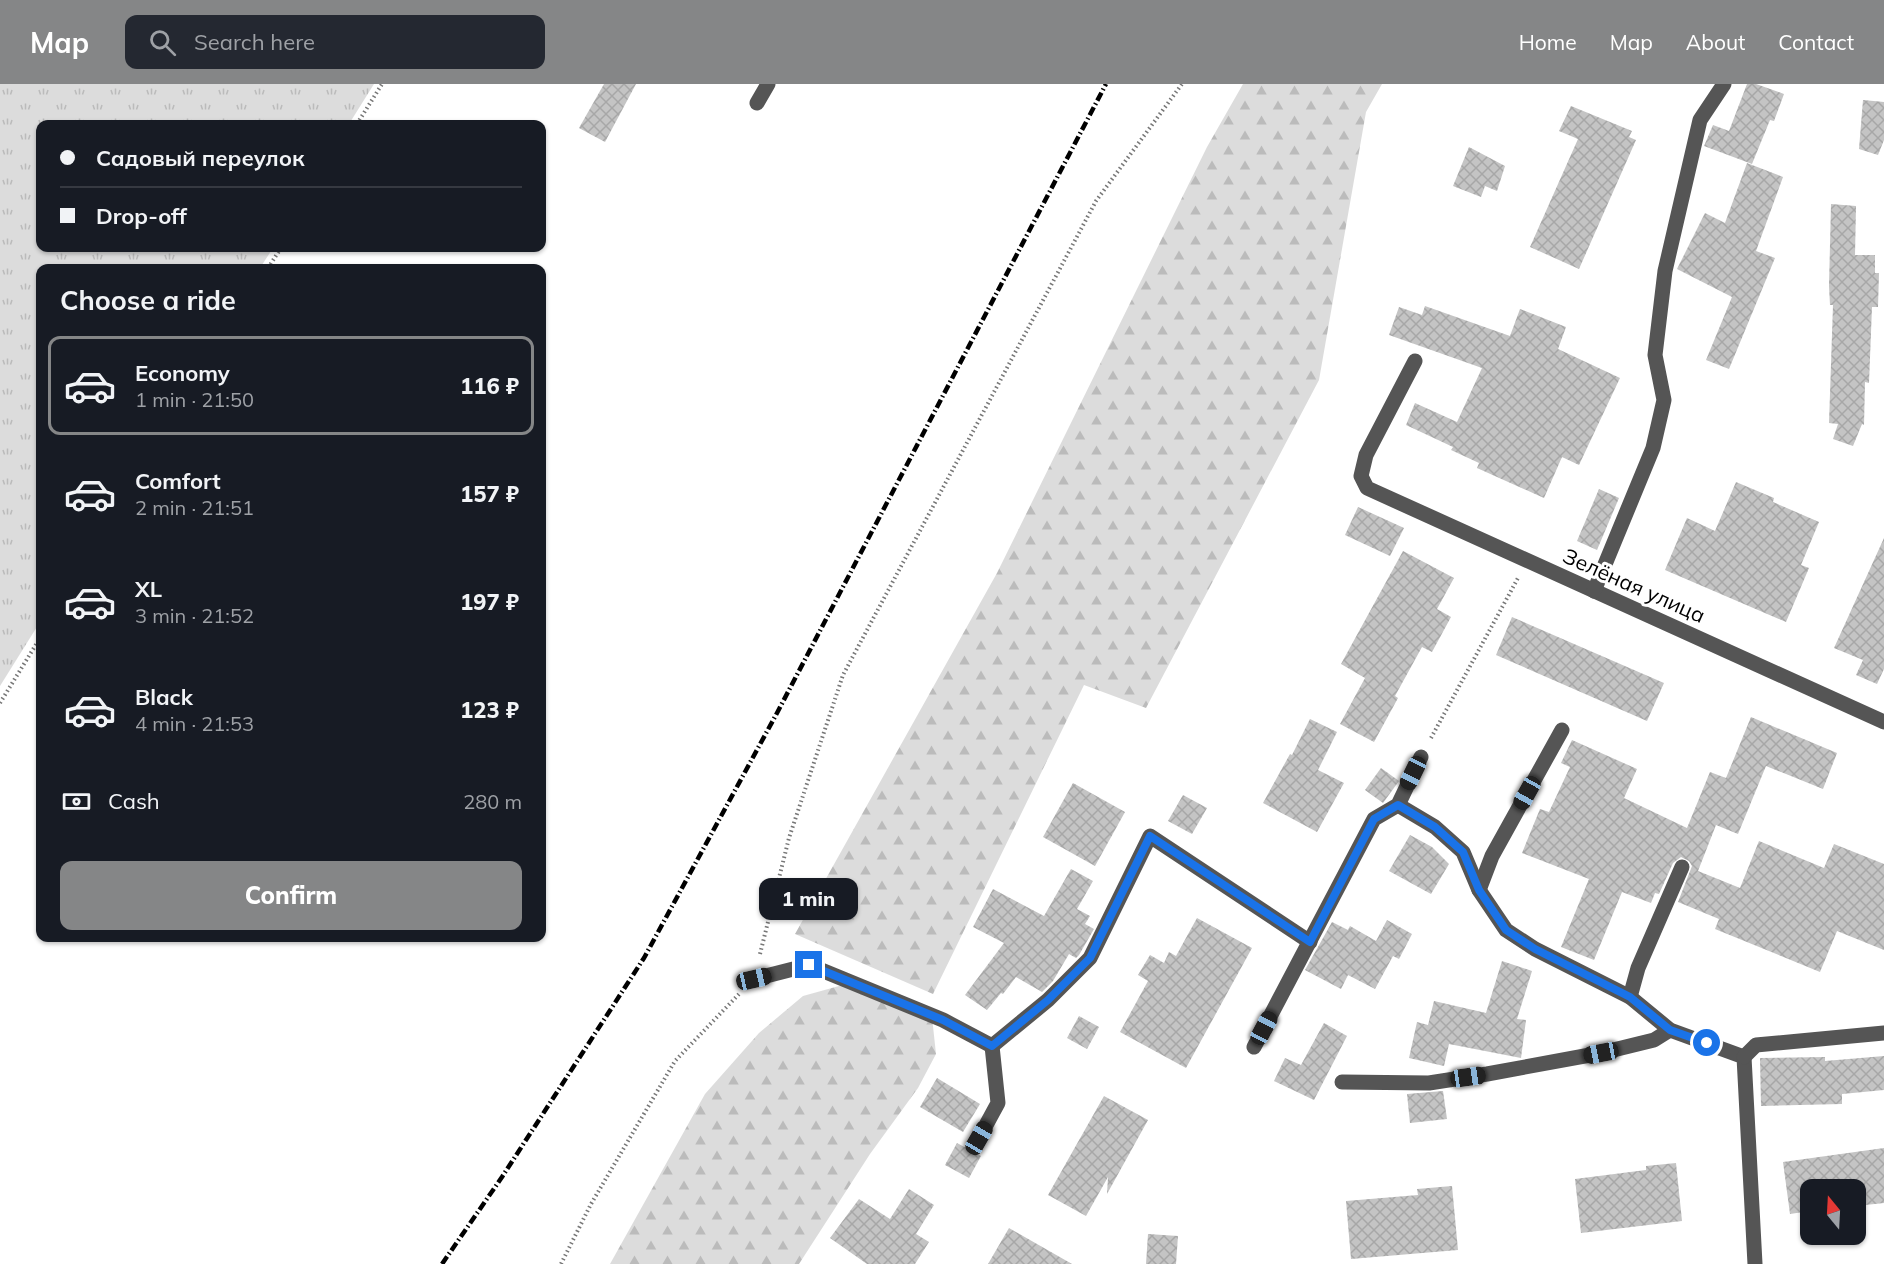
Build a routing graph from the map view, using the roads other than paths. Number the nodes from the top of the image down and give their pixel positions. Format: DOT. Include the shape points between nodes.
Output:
graph roads {
  1 [pos="768,84"];
  2 [pos="1724,84"];
  3 [pos="757,103"];
  4 [pos="1415,362"];
  5 [pos="1594,591"];
  6 [pos="1884,722"];
  7 [pos="1562,730"];
  8 [pos="1420,757"];
  9 [pos="1398,805"];
  10 [pos="1682,867"];
  11 [pos="1479,890"];
  12 [pos="1310,942"];
  13 [pos="754,979"];
  14 [pos="1630,997"];
  15 [pos="1670,1030"];
  16 [pos="1884,1033"];
  17 [pos="992,1046"];
  18 [pos="1254,1047"];
  19 [pos="1744,1057"];
  20 [pos="1342,1082"];
  21 [pos="979,1138"];
  22 [pos="1755,1264"];
  1 -- 3 [label="street"];
  2 -- 5 [label="street" via="1700,120 1665,271 1655,355 1664,400 1653,448"];
  4 -- 5 [label="street, Зелёная улица" via="1366,455 1361,476 1366,488"];
  5 -- 6 [label="street, Зелёная улица"];
  7 -- 11 [label="street" via="1491,856"];
  8 -- 9 [label="street"];
  9 -- 11 [label="street" via="1435,827 1463,852"];
  9 -- 12 [label="street" via="1374,819"];
  10 -- 14 [label="street" via="1638,968"];
  11 -- 14 [label="street" via="1506,930"];
  12 -- 17 [label="street" via="1150,836 1090,958 1048,1000"];
  12 -- 18 [label="street"];
  13 -- 17 [label="street" via="809,965 943,1020"];
  14 -- 15 [label="street"];
  15 -- 19 [label="street"];
  15 -- 20 [label="street" via="1654,1040 1487,1074 1429,1083"];
  16 -- 19 [label="street" via="1756,1045"];
  17 -- 21 [label="street" via="998,1103"];
  19 -- 22 [label="street"];
}
